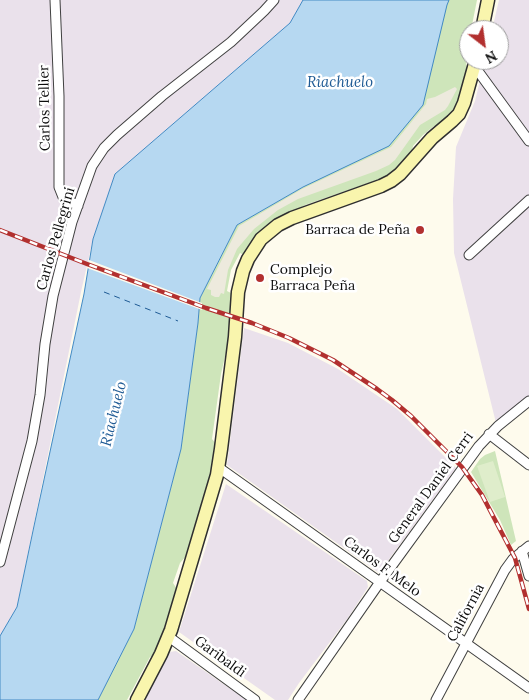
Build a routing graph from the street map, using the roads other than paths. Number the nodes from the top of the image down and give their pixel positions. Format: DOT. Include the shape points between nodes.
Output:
graph roads {
  1 [pos="55,0"];
  2 [pos="274,0"];
  3 [pos="488,0"];
  4 [pos="484,20"];
  5 [pos="473,70"];
  6 [pos="479,70"];
  7 [pos="529,142"];
  8 [pos="529,200"];
  9 [pos="78,206"];
  10 [pos="469,255"];
  11 [pos="529,402"];
  12 [pos="489,434"];
  13 [pos="529,465"];
  14 [pos="218,467"];
  15 [pos="526,548"];
  16 [pos="0,562"];
  17 [pos="529,576"];
  18 [pos="380,582"];
  19 [pos="169,637"];
  20 [pos="466,644"];
  21 [pos="529,688"];
  22 [pos="136,700"];
  23 [pos="255,700"];
  24 [pos="298,700"];
  25 [pos="436,700"];
  1 -- 9 [label="street, Carlos Tellier" via="59,187 63,197"];
  2 -- 9 [label="street, Carlos Pellegrini" via="231,42 110,142 92,166"];
  3 -- 4 [label="main road"];
  5 -- 14 [label="main road" via="458,114 400,174 381,186 286,221 272,229 253,250 242,272 238,292"];
  6 -- 7 [label="street"];
  8 -- 10 [label="street"];
  9 -- 16 [label="street, Carlos Pellegrini" via="48,321 32,441"];
  11 -- 12 [label="street, General Daniel Cerri"];
  12 -- 13 [label="street"];
  12 -- 18 [label="street, General Daniel Cerri"];
  14 -- 18 [label="street, Carlos F. Melo"];
  14 -- 19 [label="main road"];
  15 -- 17 [label="street"];
  15 -- 20 [label="street, California" via="505,570"];
  18 -- 20 [label="street, Carlos F. Melo"];
  18 -- 24 [label="street, General Daniel Cerri"];
  19 -- 22 [label="main road"];
  19 -- 23 [label="street, Garibaldi"];
  20 -- 21 [label="street, Carlos F. Melo"];
  20 -- 25 [label="street, California"];
}
